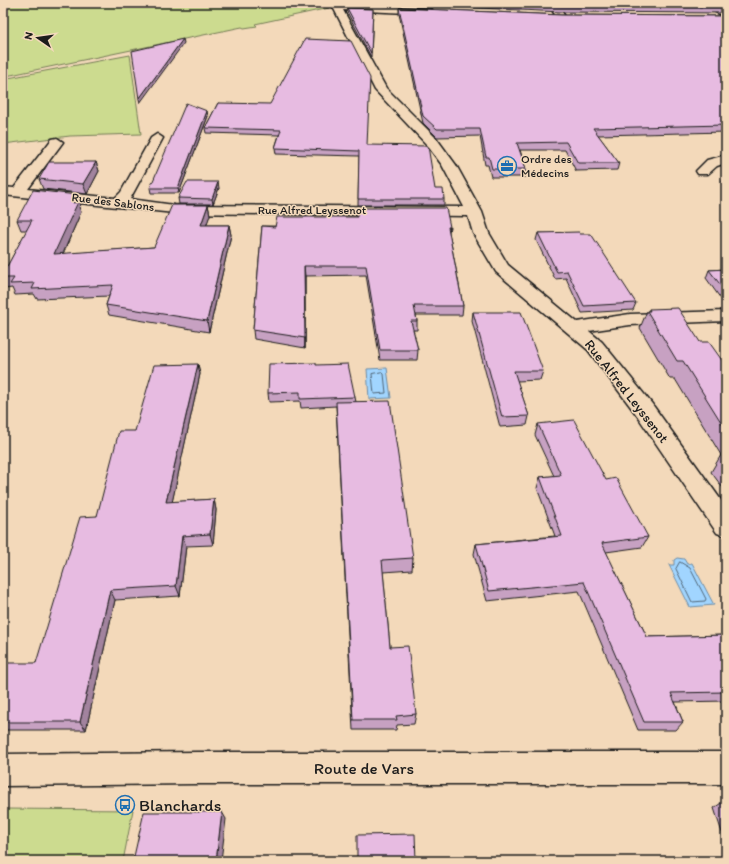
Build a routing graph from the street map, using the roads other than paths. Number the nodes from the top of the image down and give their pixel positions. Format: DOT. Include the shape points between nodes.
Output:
graph roads {
  1 [pos="550,3"];
  2 [pos="699,3"];
  3 [pos="336,5"];
  4 [pos="435,11"];
  5 [pos="547,15"];
  6 [pos="726,16"];
  7 [pos="710,17"];
  8 [pos="156,138"];
  9 [pos="57,142"];
  10 [pos="726,159"];
  11 [pos="704,170"];
  12 [pos="3,191"];
  13 [pos="18,192"];
  14 [pos="118,203"];
  15 [pos="174,209"];
  16 [pos="474,212"];
  17 [pos="726,316"];
  18 [pos="574,328"];
  19 [pos="726,526"];
  20 [pos="726,768"];
  21 [pos="3,770"];
  1 -- 5 [label="street" via="564,16"];
  2 -- 6 [label="street"];
  3 -- 4 [label="street"];
  3 -- 16 [label="street, Rue Alfred Leyssenot" via="381,90 432,142 449,165"];
  6 -- 7 [label="street"];
  8 -- 14 [label="street" via="127,194"];
  9 -- 13 [label="street"];
  10 -- 11 [label="street" via="712,163"];
  12 -- 13 [label="street, Rue des Sablons"];
  13 -- 14 [label="street, Rue des Sablons"];
  14 -- 15 [label="street, Rue des Sablons"];
  15 -- 16 [label="street, Rue Alfred Leyssenot"];
  16 -- 18 [label="street, Rue Alfred Leyssenot" via="481,233 502,268"];
  17 -- 18 [label="street" via="628,320"];
  18 -- 19 [label="street, Rue Alfred Leyssenot" via="595,346 639,402"];
  20 -- 21 [label="street, Route de Vars"];
}
